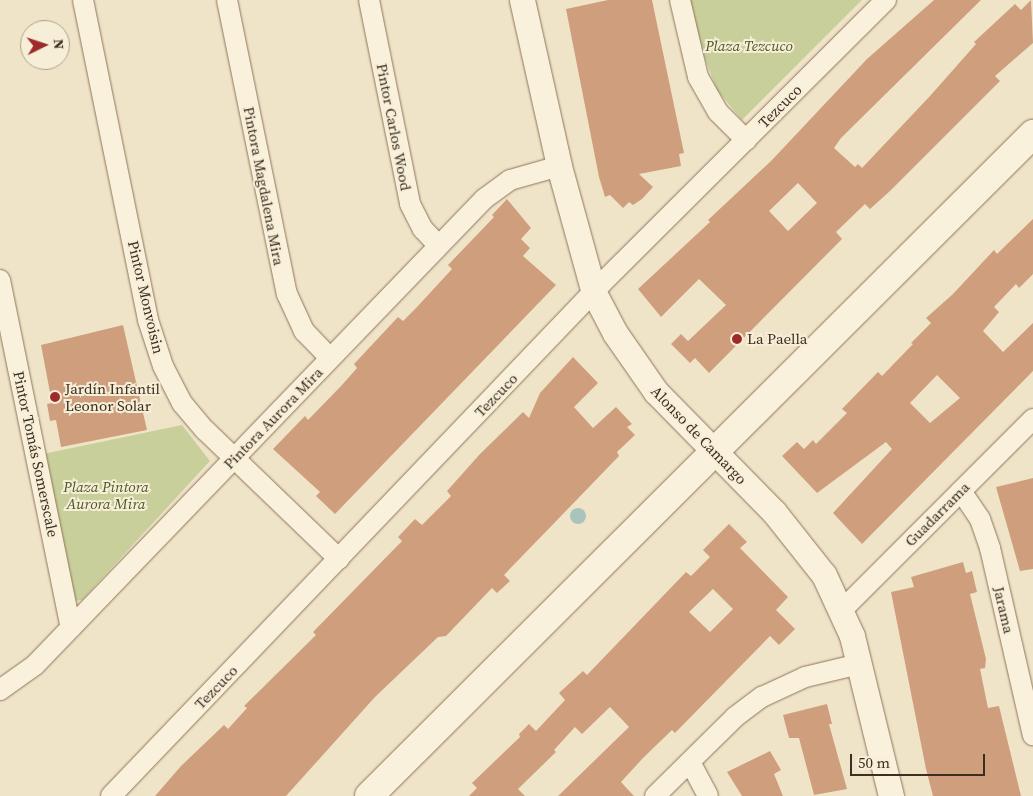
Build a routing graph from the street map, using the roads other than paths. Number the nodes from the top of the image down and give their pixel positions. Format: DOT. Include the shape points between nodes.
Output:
graph roads {
  1 [pos="83,0"];
  2 [pos="227,0"];
  3 [pos="369,0"];
  4 [pos="522,0"];
  5 [pos="680,0"];
  6 [pos="886,0"];
  7 [pos="1033,134"];
  8 [pos="746,140"];
  9 [pos="559,166"];
  10 [pos="438,245"];
  11 [pos="0,280"];
  12 [pos="594,292"];
  13 [pos="8,357"];
  14 [pos="330,358"];
  15 [pos="1033,419"];
  16 [pos="714,454"];
  17 [pos="234,459"];
  18 [pos="961,491"];
  19 [pos="339,559"];
  20 [pos="842,610"];
  21 [pos="71,628"];
  22 [pos="859,664"];
  23 [pos="0,690"];
  24 [pos="1033,735"];
  25 [pos="690,762"];
  26 [pos="112,796"];
  27 [pos="369,796"];
  28 [pos="656,796"];
  29 [pos="708,796"];
  30 [pos="891,796"];
  1 -- 17 [label="street, Pintor Monvoisin" via="154,344 182,403"];
  2 -- 14 [label="street, Pintora Magdalena Mira" via="286,294 304,331"];
  3 -- 10 [label="street, Pintor Carlos Wood" via="410,204 418,221"];
  4 -- 9 [label="street, Alonso de Camargo"];
  5 -- 8 [label="street" via="693,64 701,83 718,112"];
  6 -- 8 [label="street, Tezcuco"];
  7 -- 16 [label="main road"];
  8 -- 12 [label="street, Tezcuco"];
  9 -- 10 [label="street, Pintora Aurora Mira" via="521,176 496,189"];
  9 -- 12 [label="street, Alonso de Camargo"];
  10 -- 14 [label="street, Pintora Aurora Mira"];
  11 -- 13 [label="street, Pintor Tomás Somerscale"];
  12 -- 16 [label="street, Alonso de Camargo" via="615,333 656,392"];
  12 -- 19 [label="street, Tezcuco"];
  13 -- 21 [label="street, Pintor Tomás Somerscale"];
  14 -- 17 [label="street, Pintora Aurora Mira"];
  15 -- 18 [label="street, Guadarrama"];
  16 -- 20 [label="street, Alonso de Camargo" via="794,534 824,575"];
  16 -- 27 [label="main road"];
  17 -- 19 [label="street, Pintor Monvoisin"];
  17 -- 21 [label="street, Pintora Aurora Mira"];
  18 -- 20 [label="street, Guadarrama"];
  18 -- 24 [label="street, Jarama" via="980,519 990,548"];
  19 -- 26 [label="street, Tezcuco"];
  20 -- 22 [label="street, Alonso de Camargo"];
  21 -- 23 [label="street, Pintora Aurora Mira" via="23,676"];
  22 -- 25 [label="street" via="805,677 762,697 735,717"];
  22 -- 30 [label="street, Alonso de Camargo"];
  25 -- 28 [label="street"];
  25 -- 29 [label="street"];
}
